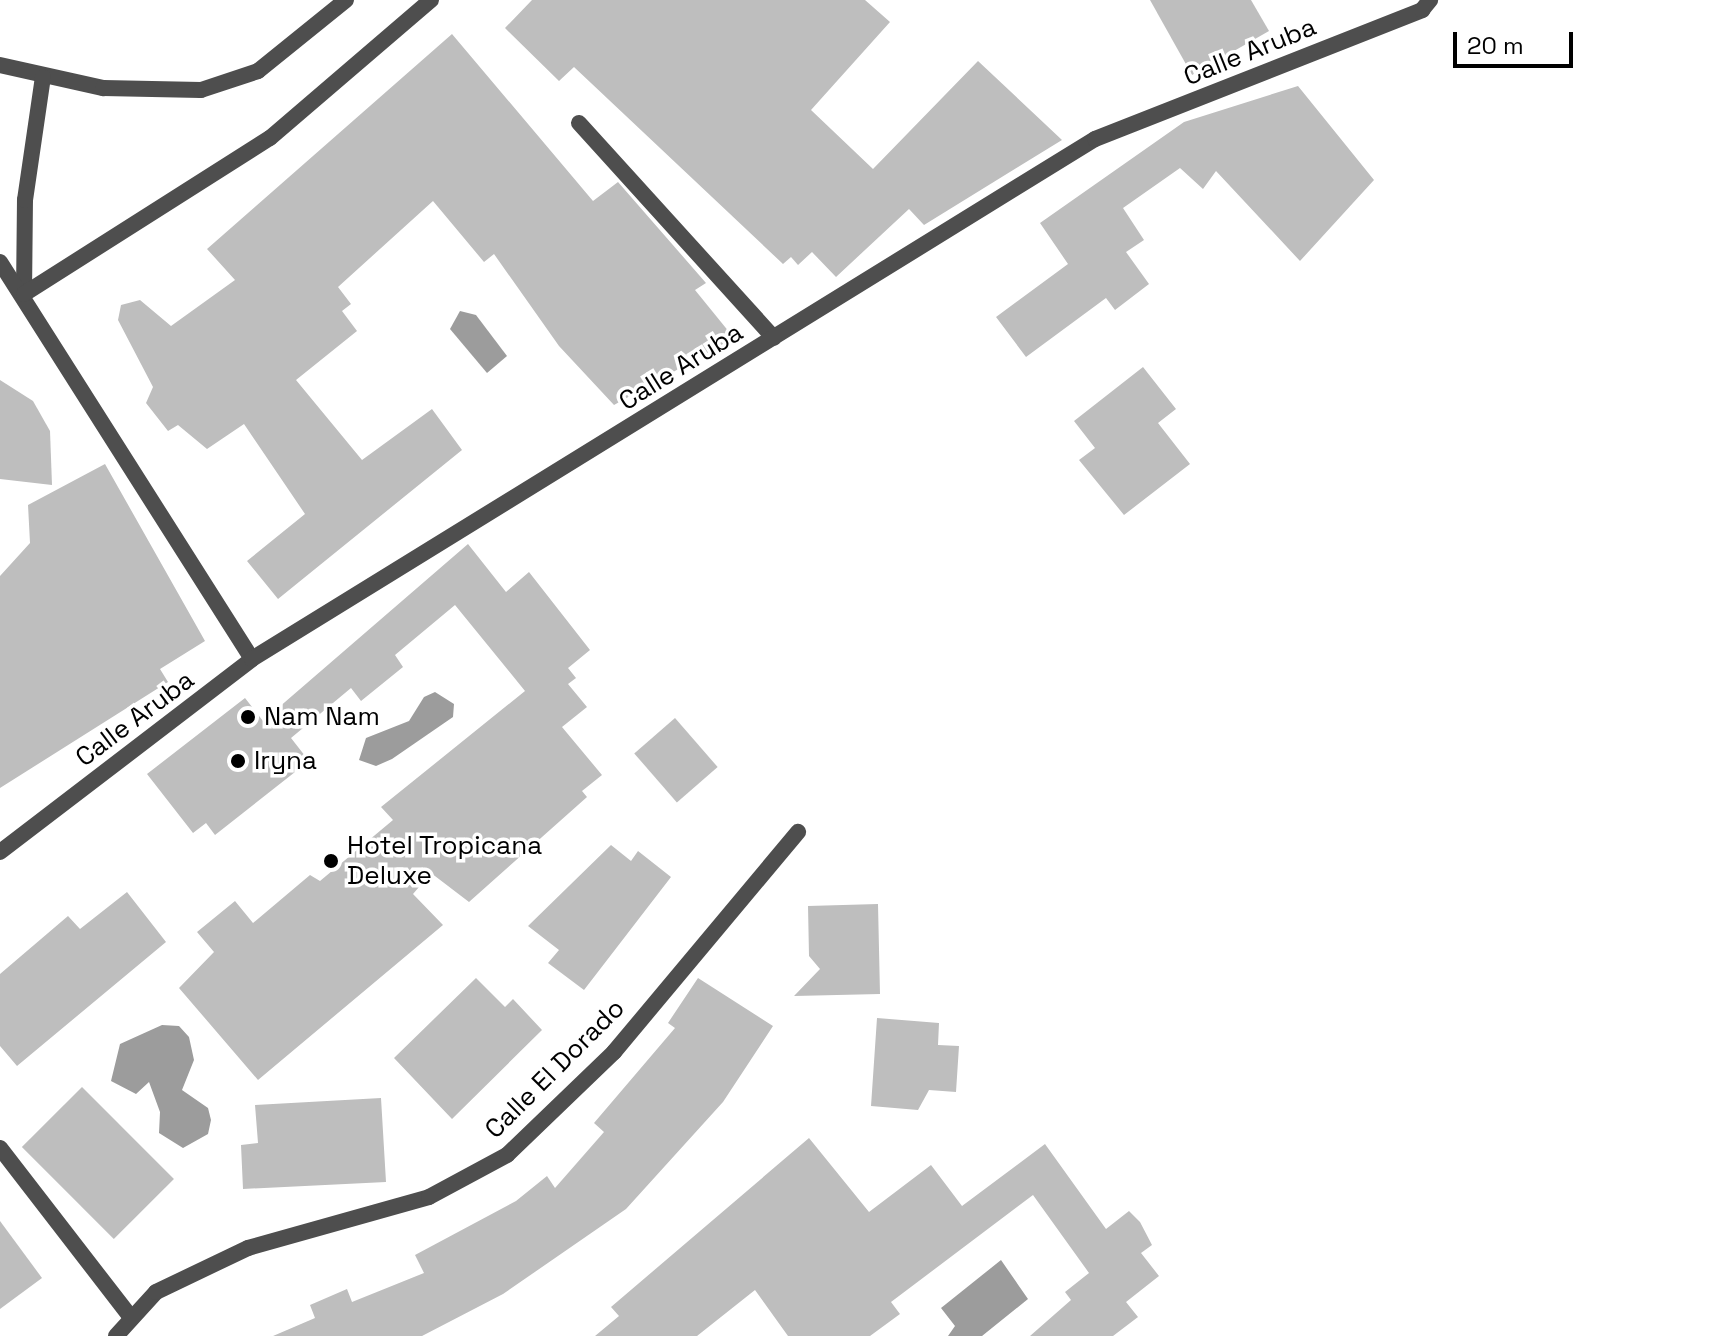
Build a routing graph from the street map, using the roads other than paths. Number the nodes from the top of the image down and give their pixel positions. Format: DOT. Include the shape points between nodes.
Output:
graph roads {
  1 [pos="346,0"];
  2 [pos="431,0"];
  3 [pos="1430,0"];
  4 [pos="0,65"];
  5 [pos="43,77"];
  6 [pos="579,123"];
  7 [pos="0,262"];
  8 [pos="24,294"];
  9 [pos="774,338"];
  10 [pos="252,659"];
  11 [pos="798,832"];
  12 [pos="0,852"];
  13 [pos="0,1148"];
  14 [pos="130,1316"];
  15 [pos="116,1336"];
  1 -- 5 [label="street" via="258,71 201,90 103,88"];
  2 -- 8 [label="street" via="270,138"];
  3 -- 9 [label="street, Calle Aruba" via="1422,10 1095,139"];
  4 -- 5 [label="street"];
  5 -- 8 [label="street" via="25,200"];
  6 -- 9 [label="street"];
  7 -- 8 [label="street"];
  8 -- 10 [label="street"];
  9 -- 10 [label="street, Calle Aruba"];
  10 -- 12 [label="street, Calle Aruba"];
  11 -- 14 [label="street, Calle El Dorado" via="614,1052 507,1155 429,1197 248,1248 156,1292"];
  13 -- 14 [label="street"];
  14 -- 15 [label="street, Calle El Dorado"];
}
